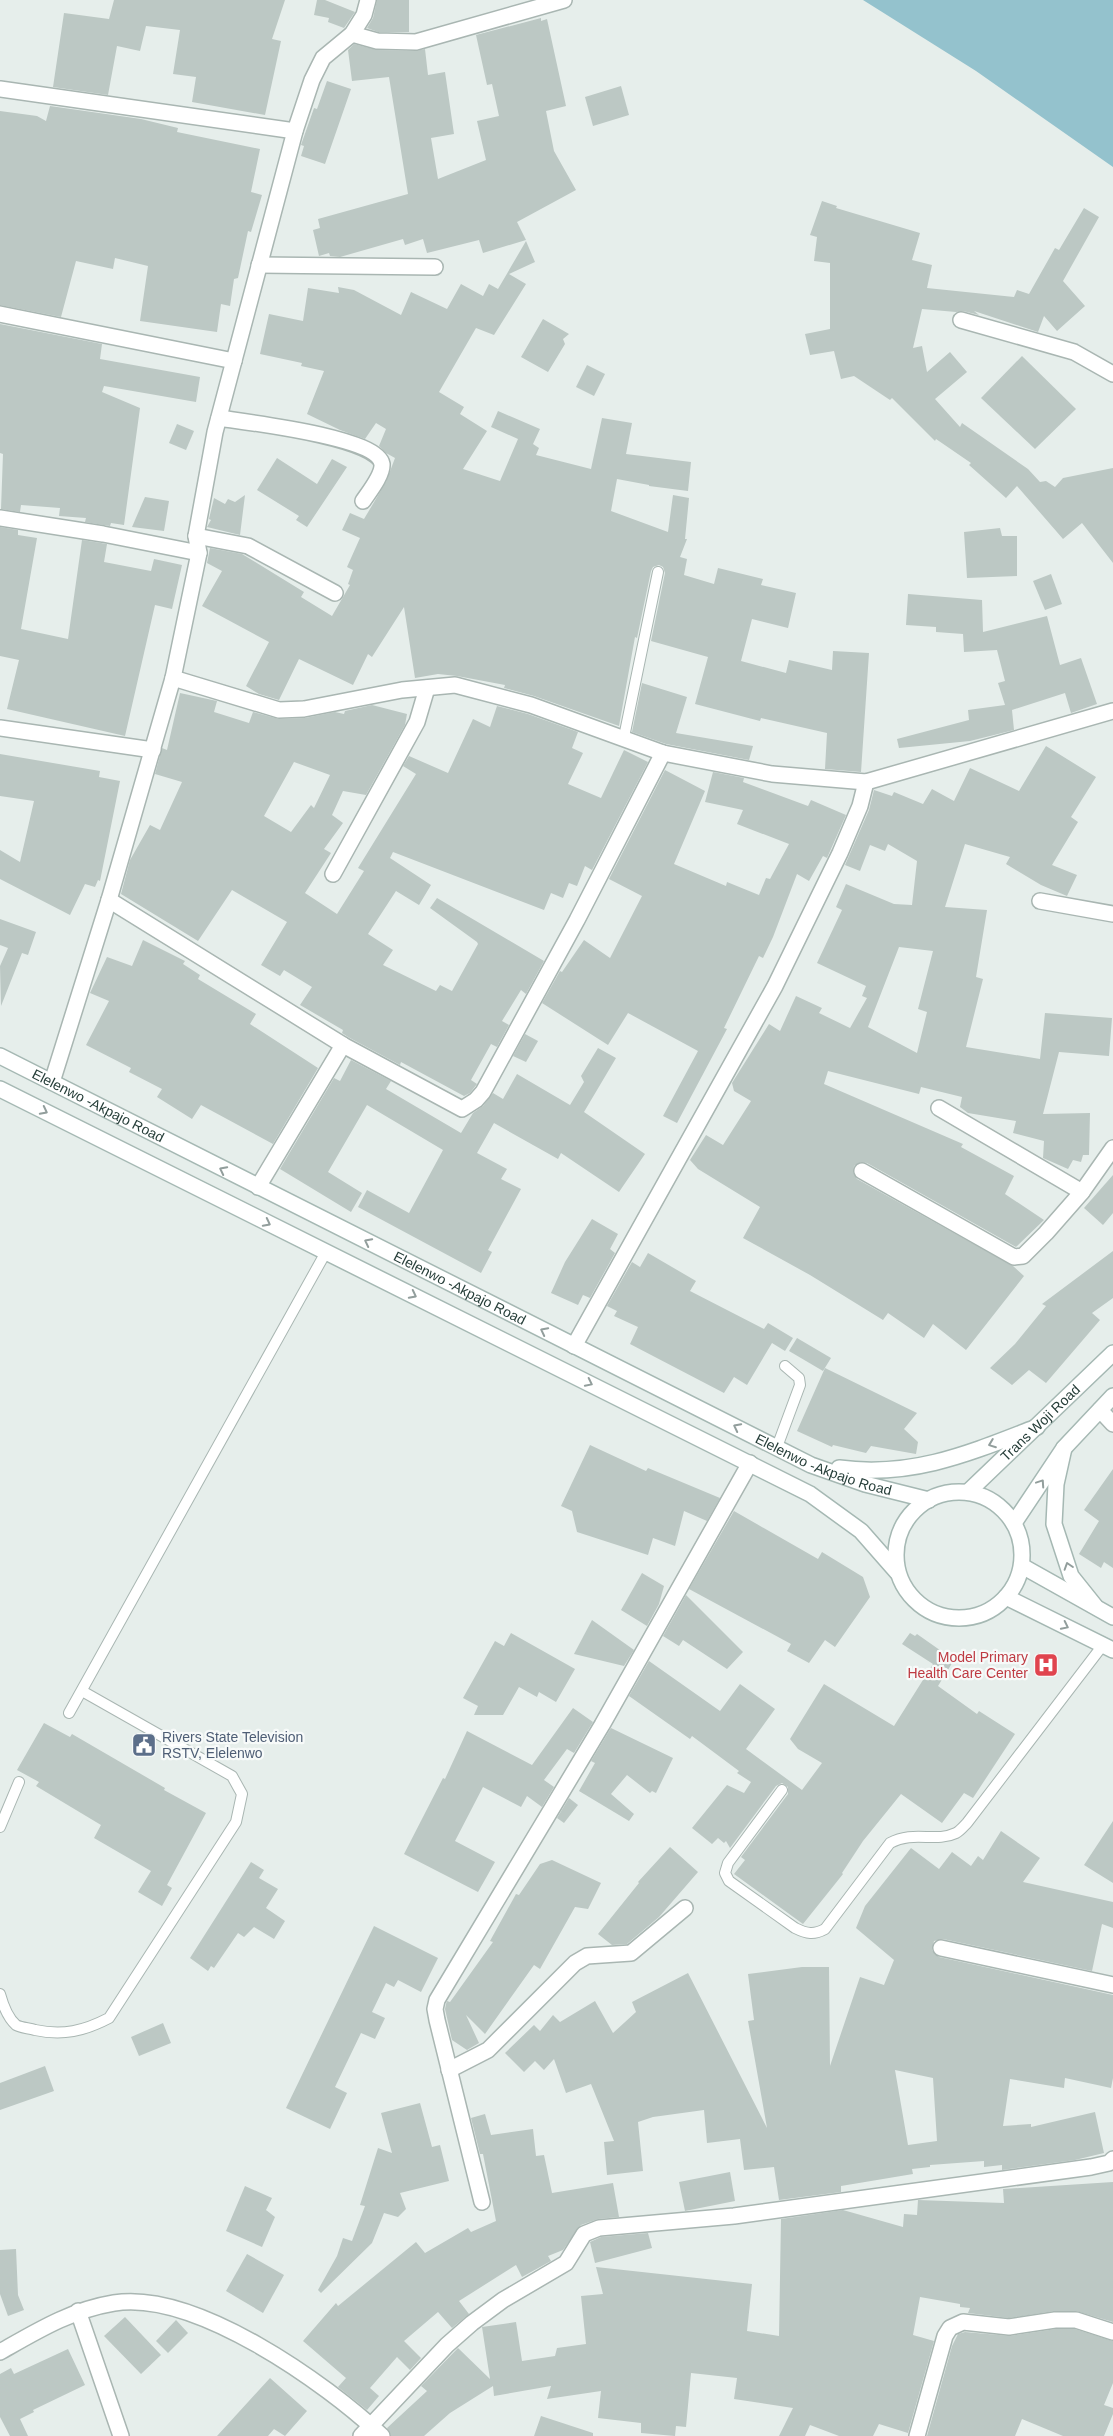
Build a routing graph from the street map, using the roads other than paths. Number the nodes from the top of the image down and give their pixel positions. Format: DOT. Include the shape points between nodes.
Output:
graph roads {
  1 [pos="368,0"];
  2 [pos="564,0"];
  3 [pos="352,34"];
  4 [pos="0,89"];
  5 [pos="296,130"];
  6 [pos="259,265"];
  7 [pos="435,267"];
  8 [pos="0,314"];
  9 [pos="961,320"];
  10 [pos="234,361"];
  11 [pos="1113,374"];
  12 [pos="219,418"];
  13 [pos="363,501"];
  14 [pos="0,518"];
  15 [pos="196,536"];
  16 [pos="199,553"];
  17 [pos="658,572"];
  18 [pos="335,593"];
  19 [pos="173,678"];
  20 [pos="427,688"];
  21 [pos="1113,711"];
  22 [pos="0,728"];
  23 [pos="624,737"];
  24 [pos="152,750"];
  25 [pos="663,753"];
  26 [pos="866,782"];
  27 [pos="333,874"];
  28 [pos="109,900"];
  29 [pos="1040,901"];
  30 [pos="1113,914"];
  31 [pos="343,1045"];
  32 [pos="0,1056"];
  33 [pos="52,1082"];
  34 [pos="0,1089"];
  35 [pos="939,1108"];
  36 [pos="1113,1148"];
  37 [pos="862,1171"];
  38 [pos="258,1187"];
  39 [pos="1082,1192"];
  40 [pos="326,1252"];
  41 [pos="574,1346"];
  42 [pos="1113,1353"];
  43 [pos="785,1366"];
  44 [pos="1113,1396"];
  45 [pos="1100,1410"];
  46 [pos="1113,1424"];
  47 [pos="1037,1427"];
  48 [pos="777,1447"];
  49 [pos="1064,1448"];
  50 [pos="750,1463"];
  51 [pos="811,1464"];
  52 [pos="968,1492"];
  53 [pos="929,1500"];
  54 [pos="1014,1523"];
  55 [pos="1022,1566"];
  56 [pos="897,1572"];
  57 [pos="1006,1596"];
  58 [pos="1095,1606"];
  59 [pos="1113,1617"];
  60 [pos="1108,1647"];
  61 [pos="82,1691"];
  62 [pos="70,1713"];
  63 [pos="19,1782"];
  64 [pos="782,1790"];
  65 [pos="0,1827"];
  66 [pos="685,1908"];
  67 [pos="941,1948"];
  68 [pos="1113,1985"];
  69 [pos="0,1994"];
  70 [pos="449,2070"];
  71 [pos="1113,2159"];
  72 [pos="482,2202"];
  73 [pos="78,2311"];
  74 [pos="1113,2332"];
  75 [pos="0,2352"];
  76 [pos="366,2430"];
  77 [pos="121,2436"];
  78 [pos="382,2436"];
  79 [pos="917,2436"];
  1 -- 3 [label="street" via="364,15"];
  2 -- 3 [label="street" via="416,42 377,41"];
  3 -- 5 [label="street" via="323,58 312,80"];
  4 -- 5 [label="street"];
  5 -- 6 [label="street"];
  6 -- 7 [label="street"];
  6 -- 10 [label="street"];
  8 -- 10 [label="street"];
  9 -- 11 [label="street" via="1074,352"];
  10 -- 12 [label="street"];
  12 -- 13 [label="street" via="315,432 375,453 382,462 382,470"];
  12 -- 15 [label="street"];
  14 -- 16 [label="street"];
  15 -- 16 [label="street"];
  15 -- 18 [label="street" via="248,546"];
  16 -- 19 [label="street"];
  17 -- 23 [label="lane"];
  19 -- 20 [label="street" via="279,710 304,709"];
  19 -- 24 [label="street"];
  20 -- 23 [label="street" via="455,685 531,705"];
  20 -- 27 [label="street" via="417,722"];
  21 -- 26 [label="street"];
  22 -- 24 [label="street"];
  23 -- 25 [label="street"];
  24 -- 28 [label="street"];
  25 -- 26 [label="street" via="772,774"];
  25 -- 31 [label="street" via="577,920 476,1100 462,1109 452,1105"];
  26 -- 41 [label="street" via="860,806 840,853 775,986"];
  28 -- 31 [label="street"];
  28 -- 33 [label="street"];
  29 -- 30 [label="street"];
  31 -- 38 [label="street"];
  32 -- 33 [label="street, Elelenwo -Akpajo Road"];
  38 -- 33 [label="street, Elelenwo -Akpajo Road, one-way"];
  34 -- 40 [label="street, Elelenwo -Akpajo Road, one-way"];
  35 -- 39 [label="street"];
  36 -- 39 [label="street"];
  37 -- 39 [label="street" via="1014,1257 1023,1256"];
  41 -- 38 [label="street, Elelenwo -Akpajo Road, one-way"];
  40 -- 50 [label="street, Elelenwo -Akpajo Road, one-way"];
  40 -- 61 [label="lane"];
  48 -- 41 [label="street, Elelenwo -Akpajo Road, one-way"];
  42 -- 47 [label="street, Trans Woji Road"];
  43 -- 48 [label="lane" via="799,1378 800,1385"];
  44 -- 45 [label="street"];
  45 -- 46 [label="street"];
  45 -- 49 [label="street"];
  47 -- 51 [label="street, one-way" via="962,1456 911,1468 868,1472"];
  47 -- 52 [label="street, Trans Woji Road"];
  48 -- 51 [label="street, Elelenwo -Akpajo Road"];
  54 -- 49 [label="street, one-way"];
  58 -- 49 [label="street, one-way" via="1071,1576 1054,1524 1056,1484"];
  50 -- 56 [label="street, Elelenwo -Akpajo Road" via="810,1494 861,1531"];
  50 -- 70 [label="street" via="602,1725 437,2000 437,2020"];
  51 -- 53 [label="street, Elelenwo -Akpajo Road" via="865,1484"];
  52 -- 53 [label="street" via="948,1493"];
  52 -- 54 [label="street" via="988,1498"];
  53 -- 56 [label="street" via="913,1512 901,1530 895,1550"];
  54 -- 55 [label="street" via="1022,1546"];
  55 -- 57 [label="street" via="1015,1585"];
  55 -- 58 [label="street"];
  56 -- 57 [label="street" via="906,1592 922,1607 941,1616 962,1618 984,1614"];
  57 -- 60 [label="street, one-way"];
  58 -- 59 [label="street"];
  60 -- 64 [label="lane" via="967,1823 956,1833 902,1837 890,1844 825,1929 817,1934 807,1934 795,1928 729,1881 725,1873 728,1863"];
  61 -- 62 [label="lane"];
  61 -- 69 [label="lane" via="232,1776 242,1794 236,1822 109,2018 76,2032 52,2034 17,2026 8,2015"];
  63 -- 65 [label="lane"];
  66 -- 70 [label="street" via="631,1953 587,1956 575,1963 488,2050"];
  67 -- 68 [label="street"];
  70 -- 72 [label="street"];
  71 -- 76 [label="street" via="1091,2167 866,2199 734,2216 599,2228 584,2234 566,2263 503,2300 472,2323"];
  73 -- 75 [label="street"];
  73 -- 76 [label="street" via="116,2302 147,2303 186,2312 286,2360"];
  73 -- 77 [label="street"];
  74 -- 79 [label="street" via="1076,2320 1009,2327 962,2322 950,2328"];
  76 -- 78 [label="street"];
}
